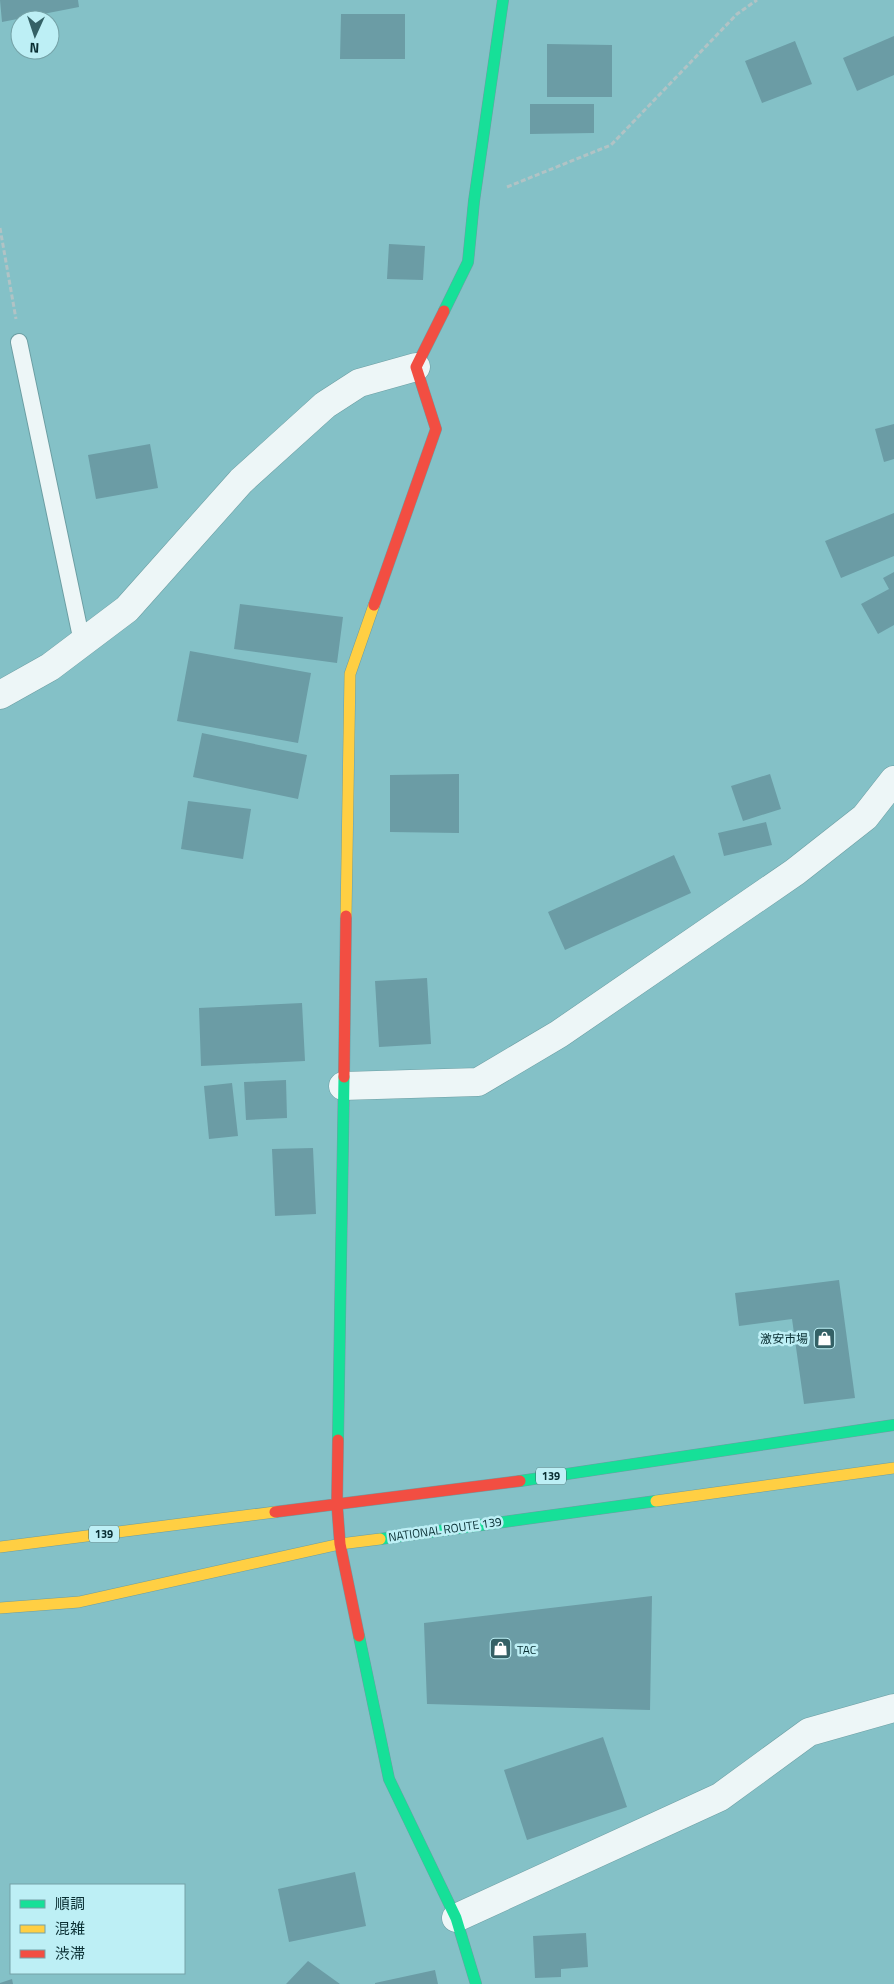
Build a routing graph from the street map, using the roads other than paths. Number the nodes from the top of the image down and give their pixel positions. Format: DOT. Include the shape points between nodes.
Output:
graph roads {
  1 [pos="503,0"];
  2 [pos="20,342"];
  3 [pos="416,367"];
  4 [pos="82,642"];
  5 [pos="0,695"];
  6 [pos="894,780"];
  7 [pos="343,1086"];
  8 [pos="894,1425"];
  9 [pos="894,1468"];
  10 [pos="337,1504"];
  11 [pos="340,1544"];
  12 [pos="0,1547"];
  13 [pos="79,1602"];
  14 [pos="0,1608"];
  15 [pos="9,1619"];
  16 [pos="894,1708"];
  17 [pos="456,1918"];
  18 [pos="476,1984"];
  1 -- 3 [label="main road" via="468,262"];
  2 -- 4 [label="lane"];
  3 -- 4 [label="street" via="359,384 325,405 241,481 127,609"];
  3 -- 7 [label="main road" via="436,429 350,674"];
  4 -- 5 [label="street" via="50,667"];
  6 -- 7 [label="street" via="865,817 795,872 559,1034 478,1082"];
  7 -- 10 [label="main road"];
  8 -- 10 [label="main road, 139" via="485,1486"];
  9 -- 11 [label="main road, NATIONAL ROUTE 139"];
  10 -- 11 [label="main road"];
  10 -- 12 [label="main road, 139"];
  11 -- 13 [label="main road, NATIONAL ROUTE 139"];
  11 -- 17 [label="main road" via="389,1780"];
  13 -- 14 [label="main road, NATIONAL ROUTE 139"];
  13 -- 15 [label="main road"];
  16 -- 17 [label="street" via="809,1732 720,1797"];
  17 -- 18 [label="main road"];
}
